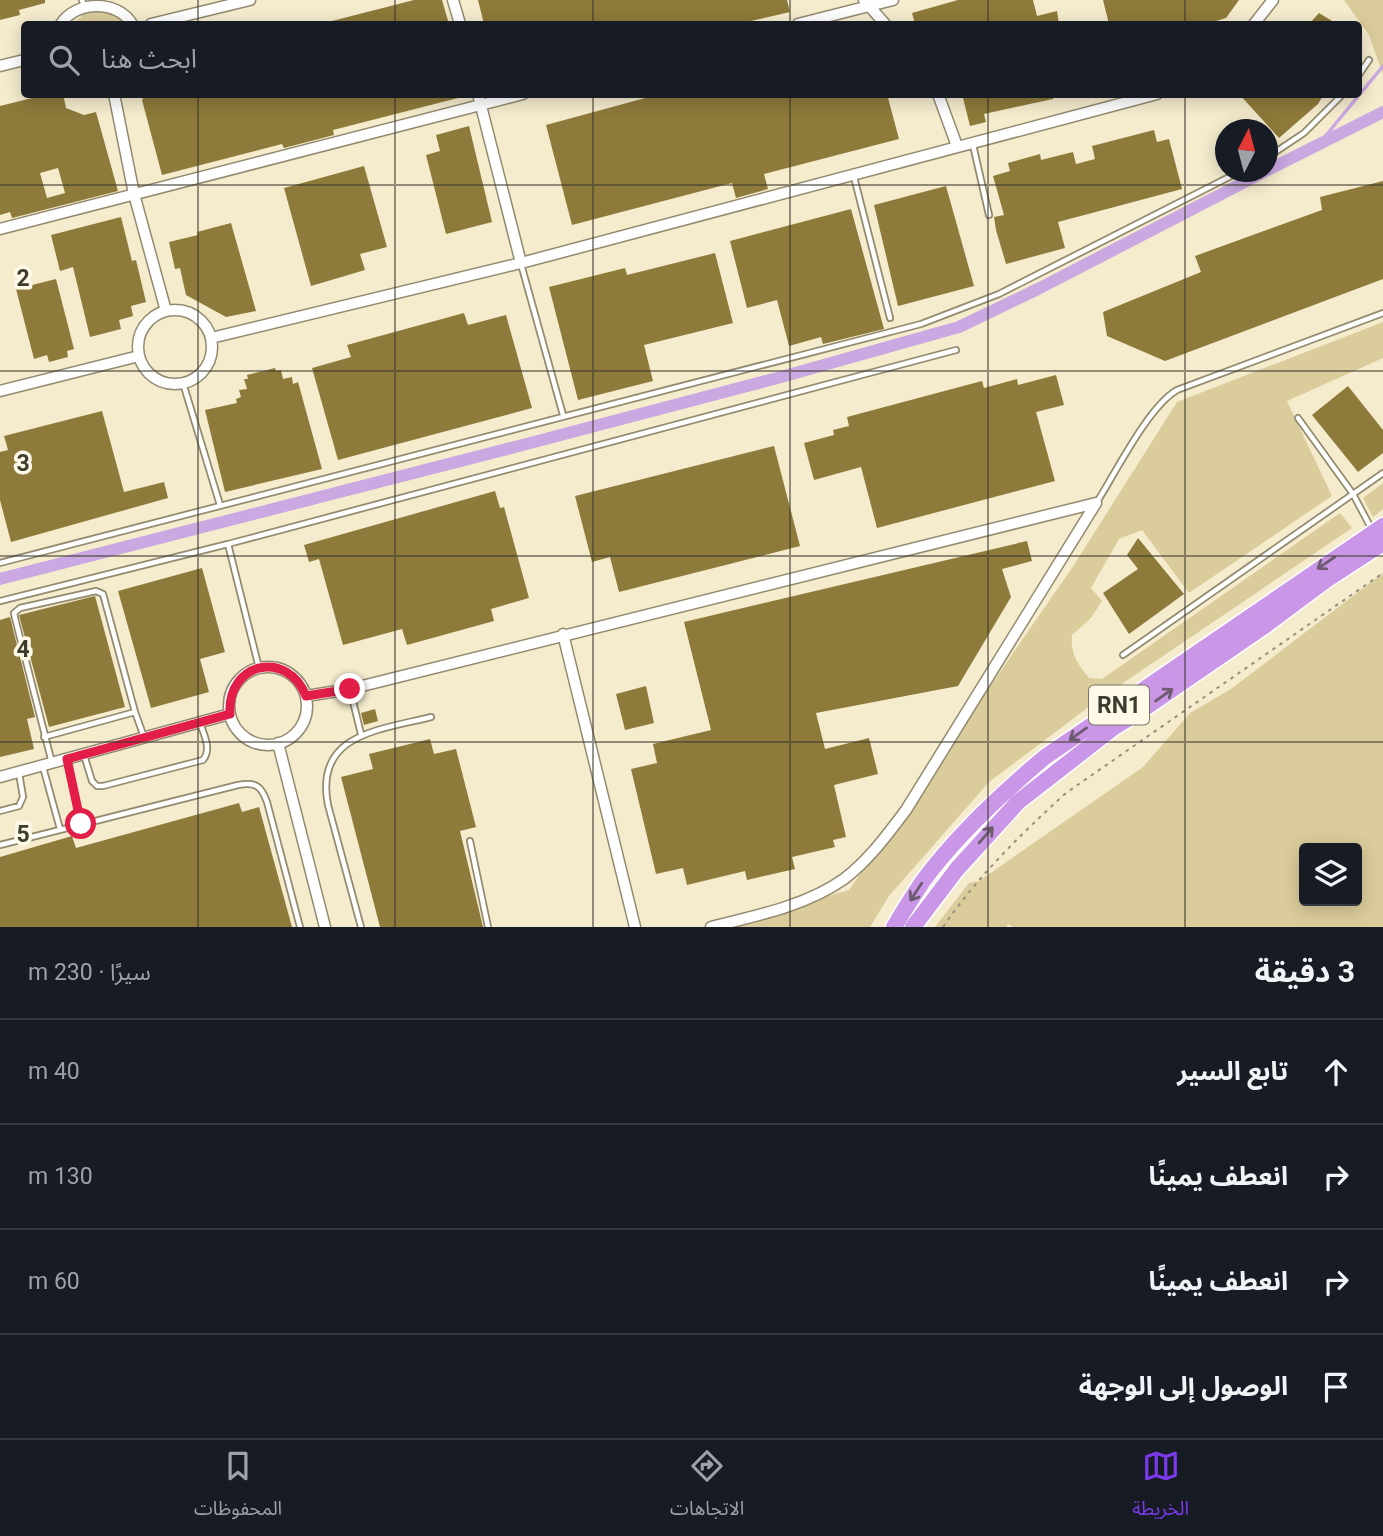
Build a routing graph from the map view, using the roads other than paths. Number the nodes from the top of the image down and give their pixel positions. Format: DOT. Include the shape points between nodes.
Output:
graph roads {
  1 [pos="250,0"];
  2 [pos="453,0"];
  3 [pos="893,0"];
  4 [pos="1273,0"];
  5 [pos="82,1"];
  6 [pos="867,3"];
  7 [pos="63,21"];
  8 [pos="130,21"];
  9 [pos="162,21"];
  10 [pos="459,21"];
  11 [pos="808,21"];
  12 [pos="882,21"];
  13 [pos="1256,21"];
  14 [pos="1369,60"];
  15 [pos="21,61"];
  16 [pos="0,66"];
  17 [pos="1362,71"];
  18 [pos="115,98"];
  19 [pos="939,98"];
  20 [pos="1142,98"];
  21 [pos="1339,98"];
  22 [pos="480,100"];
  23 [pos="973,142"];
  24 [pos="957,146"];
  25 [pos="1278,150"];
  26 [pos="853,174"];
  27 [pos="1219,182"];
  28 [pos="134,194"];
  29 [pos="989,215"];
  30 [pos="0,229"];
  31 [pos="521,263"];
  32 [pos="166,311"];
  33 [pos="1383,313"];
  34 [pos="890,318"];
  35 [pos="211,338"];
  36 [pos="956,350"];
  37 [pos="139,356"];
  38 [pos="183,383"];
  39 [pos="0,391"];
  40 [pos="563,415"];
  41 [pos="1298,418"];
  42 [pos="1383,473"];
  43 [pos="1353,494"];
  44 [pos="1096,503"];
  45 [pos="220,505"];
  46 [pos="1380,534"];
  47 [pos="228,544"];
  48 [pos="0,563"];
  49 [pos="0,601"];
  50 [pos="563,634"];
  51 [pos="1123,655"];
  52 [pos="259,668"];
  53 [pos="350,689"];
  54 [pos="306,696"];
  55 [pos="135,712"];
  56 [pos="230,714"];
  57 [pos="431,717"];
  58 [pos="200,723"];
  59 [pos="361,734"];
  60 [pos="44,737"];
  61 [pos="145,739"];
  62 [pos="278,743"];
  63 [pos="84,755"];
  64 [pos="67,759"];
  65 [pos="47,765"];
  66 [pos="19,773"];
  67 [pos="0,777"];
  68 [pos="0,811"];
  69 [pos="81,824"];
  70 [pos="60,829"];
  71 [pos="470,841"];
  72 [pos="0,845"];
  73 [pos="300,927"];
  74 [pos="325,927"];
  75 [pos="362,927"];
  76 [pos="488,927"];
  77 [pos="635,927"];
  78 [pos="711,927"];
  79 [pos="894,927"];
  80 [pos="913,927"];
  1 -- 9 [label="street"];
  2 -- 10 [label="street"];
  3 -- 6 [label="street"];
  4 -- 13 [label="street"];
  5 -- 7 [label="street"];
  5 -- 8 [label="street" via="114,4"];
  6 -- 11 [label="street"];
  6 -- 12 [label="street"];
  14 -- 17 [label="lane"];
  15 -- 16 [label="street"];
  18 -- 28 [label="street"];
  19 -- 24 [label="street"];
  20 -- 23 [label="street"];
  21 -- 25 [label="lane" via="1304,133"];
  22 -- 28 [label="street"];
  22 -- 31 [label="street"];
  23 -- 24 [label="street"];
  23 -- 29 [label="lane"];
  24 -- 26 [label="street"];
  26 -- 31 [label="street"];
  26 -- 34 [label="lane"];
  27 -- 40 [label="lane" via="999,294 932,320"];
  28 -- 30 [label="street"];
  28 -- 32 [label="street"];
  31 -- 35 [label="street"];
  31 -- 40 [label="lane"];
  32 -- 35 [label="street" via="199,318"];
  32 -- 37 [label="street" via="146,323 140,333"];
  33 -- 44 [label="lane" via="1166,396"];
  35 -- 38 [label="street" via="212,350 203,371"];
  36 -- 47 [label="lane"];
  37 -- 38 [label="street" via="150,375"];
  37 -- 39 [label="street"];
  38 -- 45 [label="lane"];
  40 -- 45 [label="lane"];
  41 -- 43 [label="lane"];
  42 -- 43 [label="lane"];
  43 -- 46 [label="lane"];
  43 -- 51 [label="lane"];
  44 -- 50 [label="street"];
  44 -- 78 [label="street" via="914,799 876,849 843,880 819,893 764,914"];
  45 -- 48 [label="lane"];
  46 -- 79 [label="highway, RN1, one-way" via="1045,757 963,835 924,880"];
  80 -- 46 [label="highway, RN1, one-way" via="957,869 1018,802 1114,728 1264,627"];
  47 -- 49 [label="lane"];
  47 -- 52 [label="lane"];
  50 -- 53 [label="street"];
  50 -- 77 [label="street"];
  52 -- 54 [label="street" via="284,670 302,685"];
  52 -- 56 [label="street" via="248,672 232,690"];
  53 -- 54 [label="street"];
  53 -- 59 [label="lane"];
  54 -- 62 [label="street" via="302,726"];
  55 -- 60 [label="lane"];
  55 -- 60 [label="lane" via="103,594 96,591 20,608 14,614"];
  55 -- 61 [label="lane"];
  56 -- 58 [label="street"];
  56 -- 62 [label="street" via="238,730 252,741"];
  57 -- 59 [label="lane"];
  58 -- 61 [label="street"];
  58 -- 63 [label="lane" via="208,749 203,760 97,786"];
  59 -- 75 [label="lane" via="345,743 333,758 325,789"];
  60 -- 65 [label="lane"];
  61 -- 63 [label="street"];
  62 -- 74 [label="street"];
  63 -- 64 [label="street"];
  64 -- 65 [label="street"];
  64 -- 69 [label="lane"];
  65 -- 66 [label="street"];
  65 -- 70 [label="lane"];
  66 -- 67 [label="street"];
  66 -- 68 [label="lane" via="23,797 19,806"];
  69 -- 70 [label="lane"];
  69 -- 73 [label="lane" via="238,785 259,786 274,825"];
  70 -- 72 [label="lane"];
  71 -- 76 [label="lane"];
}
